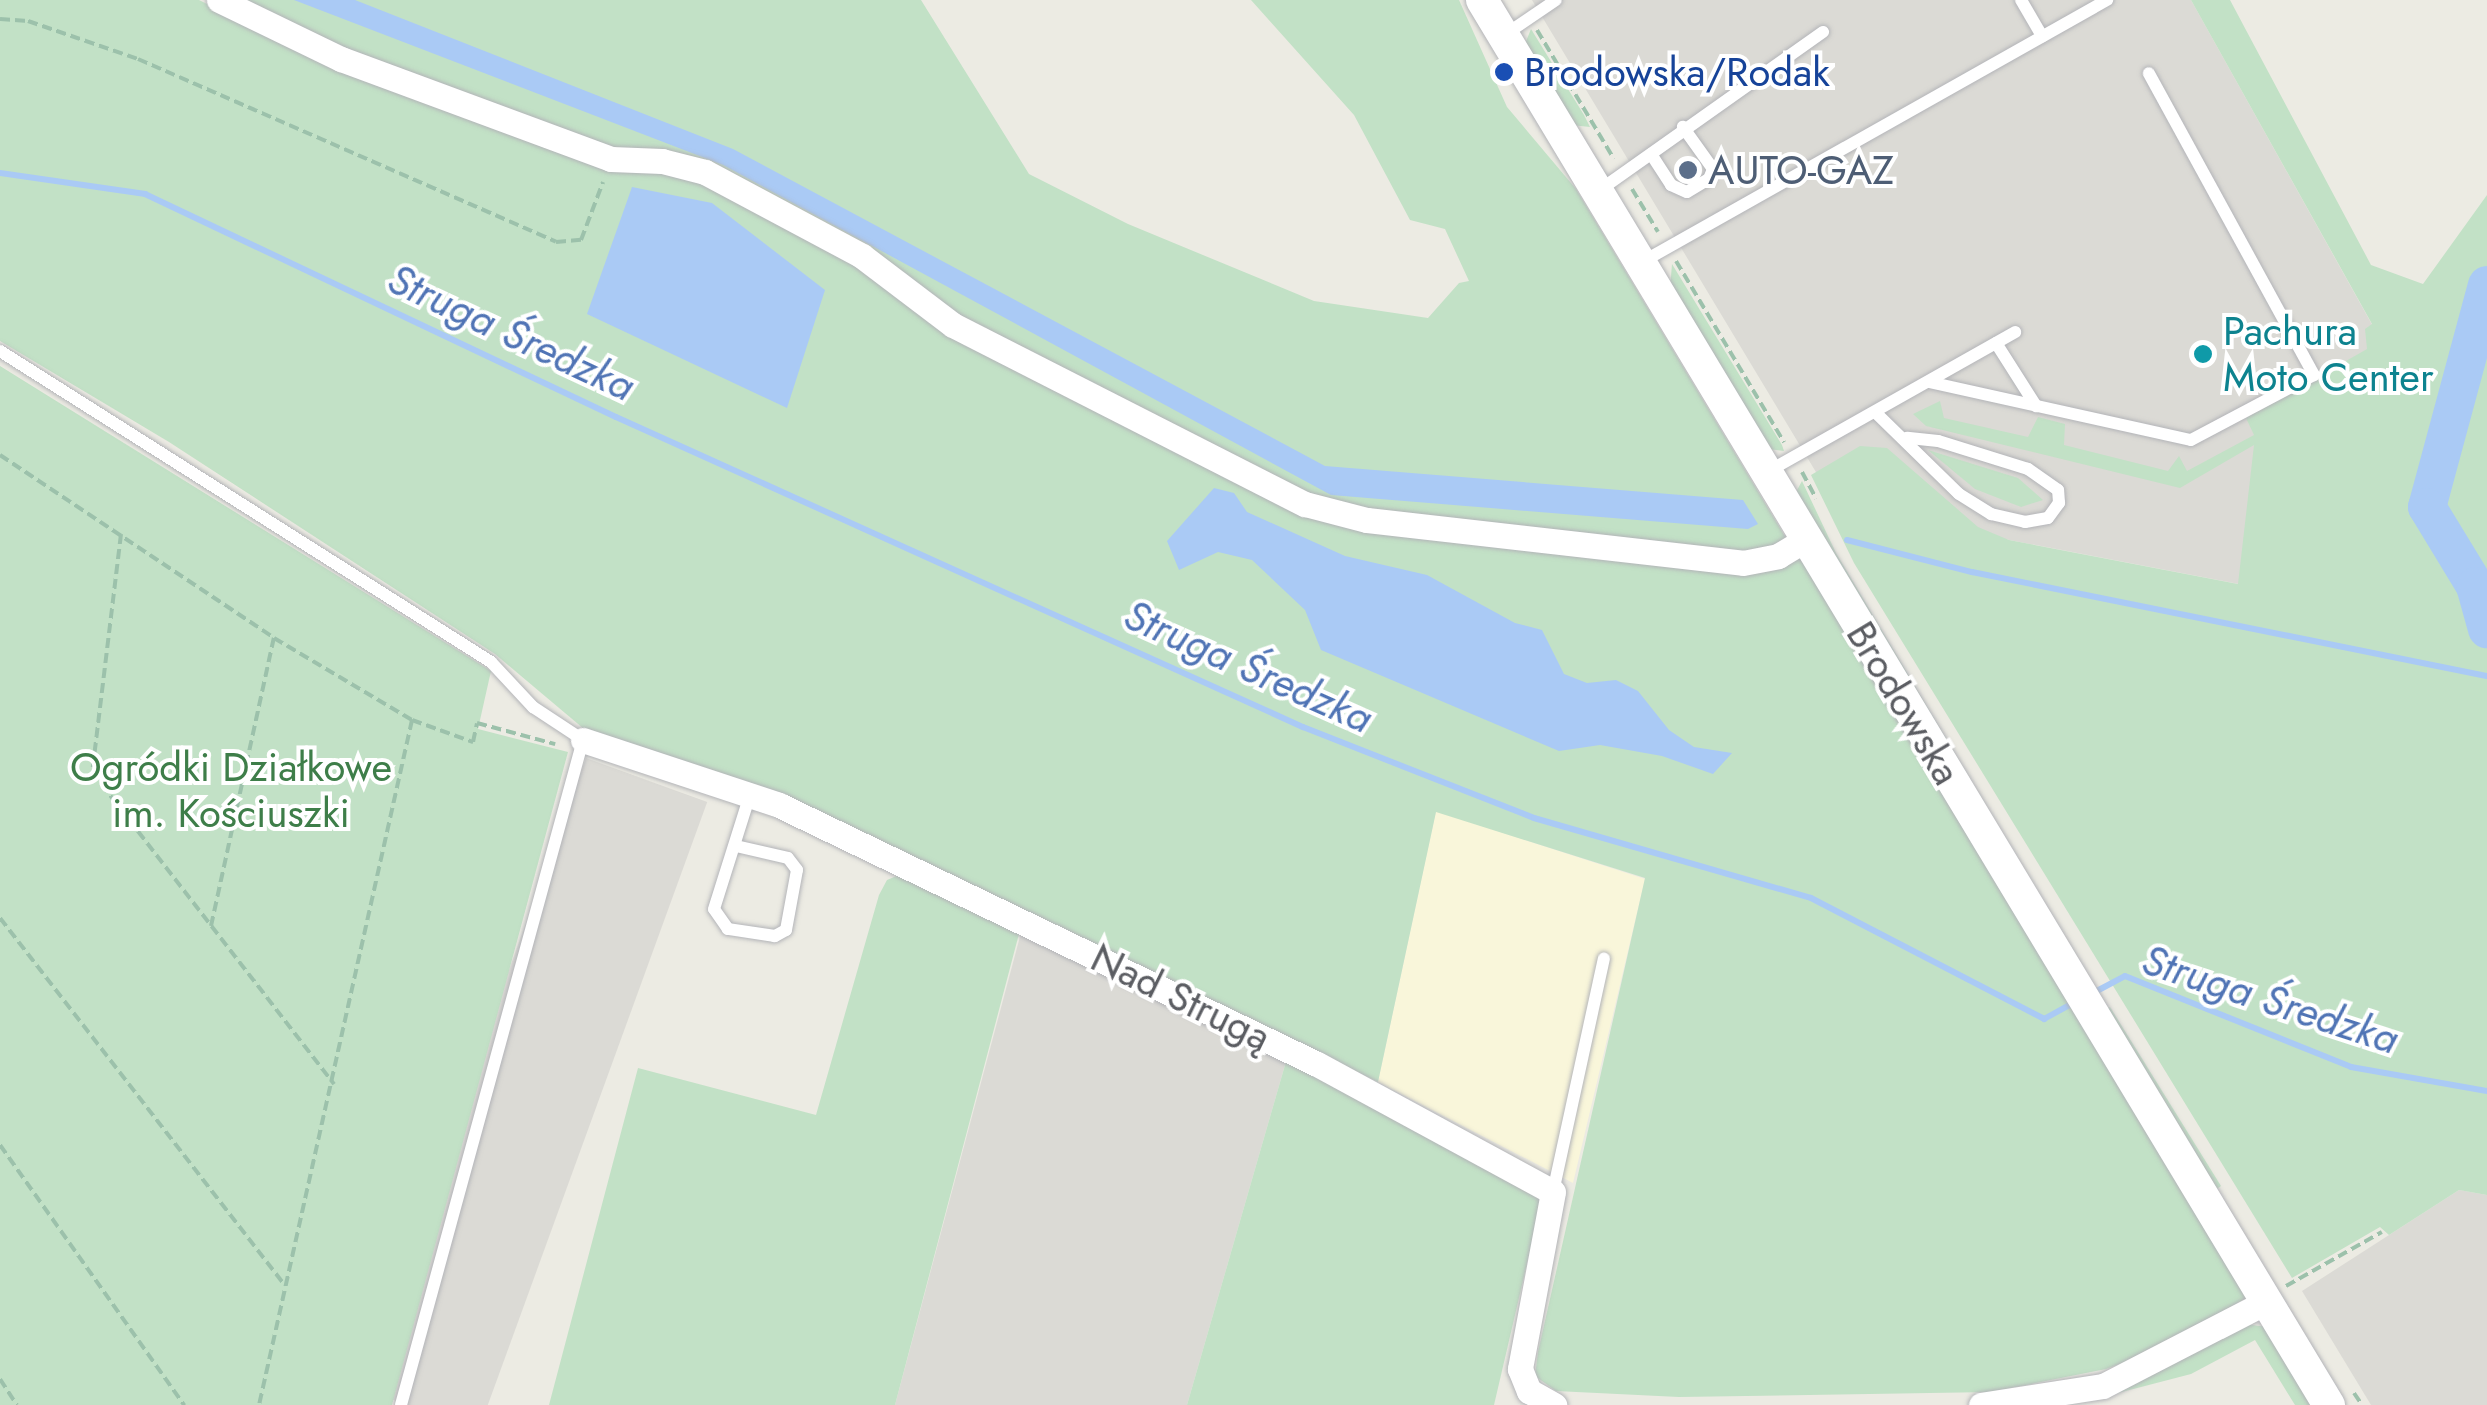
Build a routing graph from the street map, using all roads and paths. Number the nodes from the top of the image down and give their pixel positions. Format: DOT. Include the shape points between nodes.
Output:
graph roads {
  1 [pos="219,0"];
  2 [pos="1482,0"];
  3 [pos="1556,0"];
  4 [pos="2021,0"];
  5 [pos="2107,0"];
  6 [pos="0,19"];
  7 [pos="1517,27"];
  8 [pos="1823,32"];
  9 [pos="2042,36"];
  10 [pos="2149,73"];
  11 [pos="1682,127"];
  12 [pos="1651,154"];
  13 [pos="611,159"];
  14 [pos="1611,184"];
  15 [pos="1653,254"];
  16 [pos="2015,332"];
  17 [pos="1996,343"];
  18 [pos="0,351"];
  19 [pos="1929,382"];
  20 [pos="2036,406"];
  21 [pos="1876,412"];
  22 [pos="1907,438"];
  23 [pos="0,455"];
  24 [pos="1778,474"];
  25 [pos="121,534"];
  26 [pos="1807,543"];
  27 [pos="274,638"];
  28 [pos="412,720"];
  29 [pos="581,745"];
  30 [pos="750,795"];
  31 [pos="736,846"];
  32 [pos="0,918"];
  33 [pos="212,926"];
  34 [pos="1604,958"];
  35 [pos="334,1084"];
  36 [pos="0,1145"];
  37 [pos="1553,1192"];
  38 [pos="2382,1232"];
  39 [pos="285,1286"];
  40 [pos="2265,1300"];
  41 [pos="0,1379"];
  42 [pos="17,1405"];
  43 [pos="184,1405"];
  44 [pos="259,1405"];
  45 [pos="401,1405"];
  46 [pos="1554,1405"];
  47 [pos="1980,1405"];
  48 [pos="2329,1405"];
  1 -- 13 [label="street" via="341,60"];
  2 -- 7 [label="street, Brodowska"];
  3 -- 7 [label="lane"];
  4 -- 9 [label="lane"];
  5 -- 9 [label="lane"];
  6 -- 13 [label="path" via="28,21 138,60 556,242 581,240"];
  7 -- 14 [label="street, Brodowska"];
  7 -- 14 [label="path"];
  8 -- 11 [label="lane"];
  9 -- 15 [label="lane"];
  10 -- 20 [label="lane" via="2314,375 2191,440"];
  11 -- 12 [label="lane"];
  11 -- 12 [label="lane" via="1713,169 1709,179 1688,192 1670,186"];
  12 -- 14 [label="lane"];
  13 -- 26 [label="street" via="662,161 748,193 862,256 953,325 1305,504 1368,520 1743,563"];
  14 -- 15 [label="street, Brodowska"];
  14 -- 15 [label="path"];
  15 -- 24 [label="street, Brodowska"];
  15 -- 24 [label="path"];
  16 -- 17 [label="lane"];
  17 -- 19 [label="lane"];
  17 -- 20 [label="lane"];
  18 -- 29 [label="lane" via="491,662"];
  19 -- 20 [label="lane"];
  19 -- 21 [label="lane"];
  21 -- 22 [label="lane" via="1888,432"];
  21 -- 24 [label="lane"];
  22 -- 22 [label="lane" via="2028,468 2058,490 2059,503 2048,518 2037,520 1991,514 1959,494"];
  23 -- 25 [label="path"];
  24 -- 26 [label="street, Brodowska"];
  25 -- 27 [label="path"];
  25 -- 33 [label="path" via="92,772"];
  26 -- 40 [label="street, Brodowska"];
  27 -- 28 [label="path"];
  27 -- 33 [label="path"];
  28 -- 29 [label="path" via="473,742 476,723"];
  28 -- 35 [label="path"];
  29 -- 30 [label="street, Nad Strugą"];
  29 -- 45 [label="lane"];
  30 -- 31 [label="lane"];
  30 -- 37 [label="street, Nad Strugą" via="1317,1064"];
  31 -- 31 [label="lane" via="714,909 728,929 775,936 786,930 797,870 788,858"];
  32 -- 39 [label="path"];
  33 -- 35 [label="path"];
  34 -- 37 [label="lane"];
  35 -- 39 [label="path"];
  36 -- 43 [label="path"];
  37 -- 46 [label="street" via="1520,1369 1529,1391"];
  38 -- 40 [label="path"];
  39 -- 44 [label="path"];
  40 -- 47 [label="street" via="2103,1386"];
  40 -- 48 [label="street, Brodowska"];
  41 -- 42 [label="path"];
}
